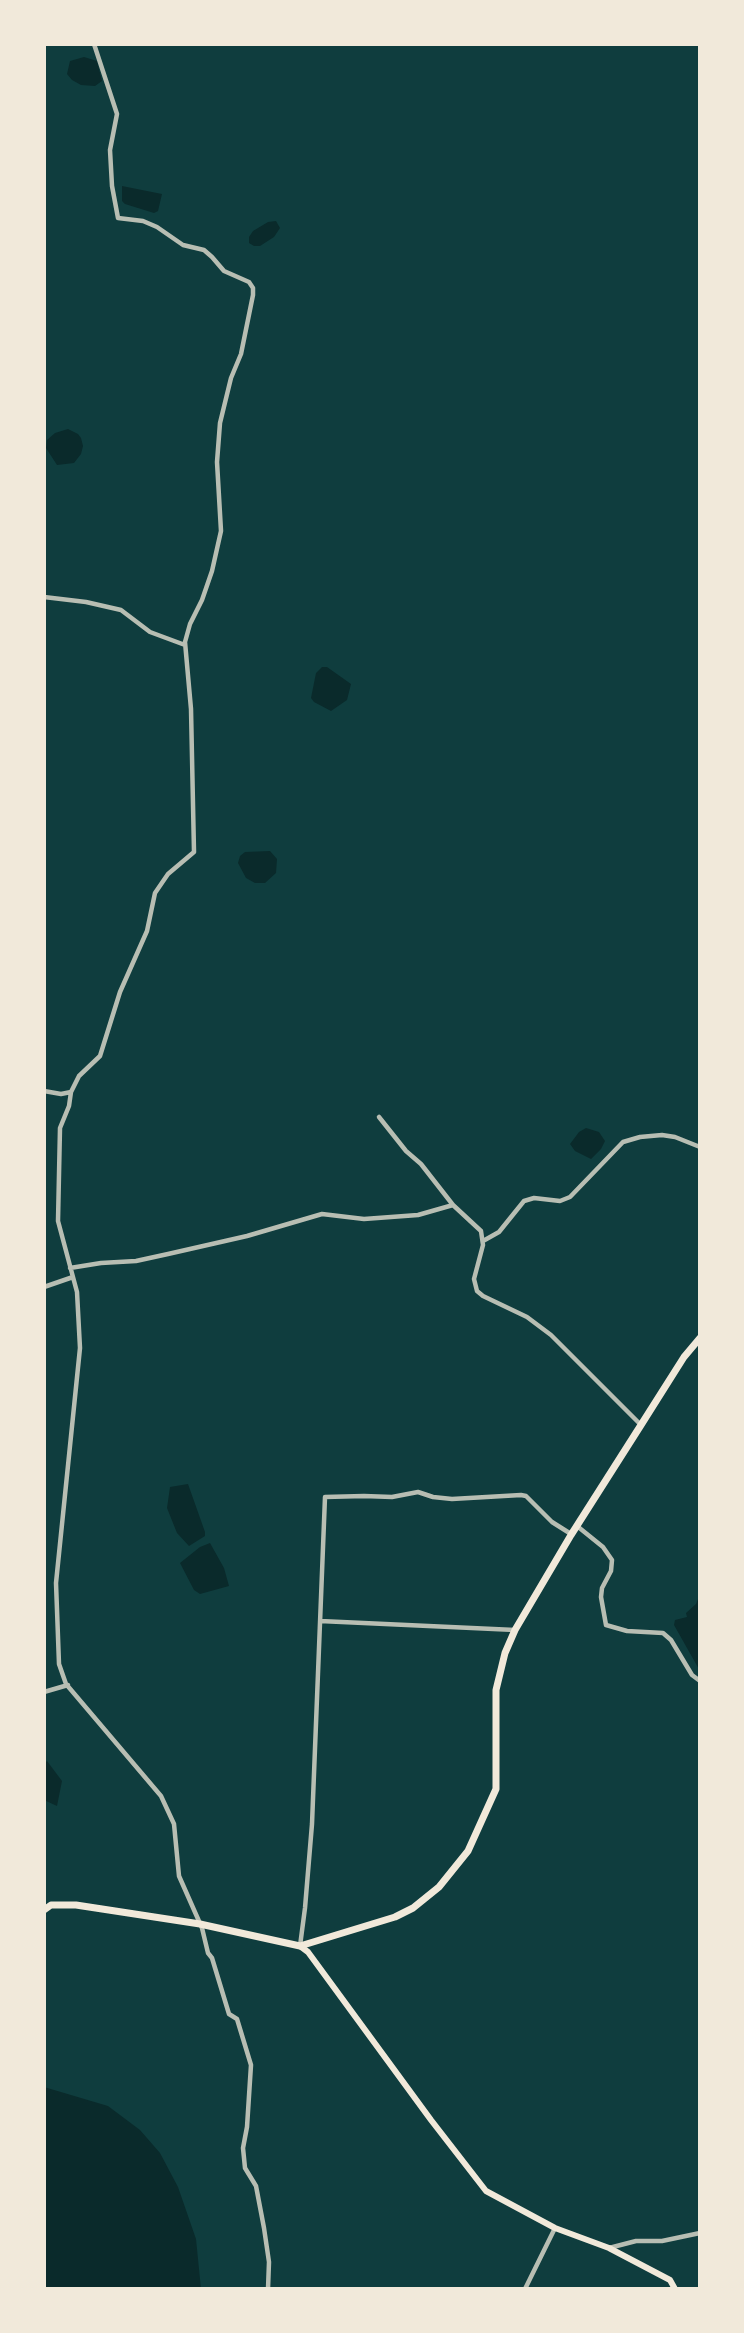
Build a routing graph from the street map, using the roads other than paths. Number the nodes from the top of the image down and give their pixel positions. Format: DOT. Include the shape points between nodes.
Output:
graph roads {
  1 [pos="94,44"];
  2 [pos="44,597"];
  3 [pos="185,645"];
  4 [pos="44,1091"];
  5 [pos="71,1091"];
  6 [pos="379,1117"];
  7 [pos="700,1147"];
  8 [pos="453,1205"];
  9 [pos="483,1241"];
  10 [pos="70,1268"];
  11 [pos="73,1277"];
  12 [pos="44,1287"];
  13 [pos="700,1338"];
  14 [pos="641,1425"];
  15 [pos="577,1527"];
  16 [pos="571,1535"];
  17 [pos="320,1621"];
  18 [pos="515,1630"];
  19 [pos="700,1681"];
  20 [pos="68,1685"];
  21 [pos="44,1692"];
  22 [pos="44,1910"];
  23 [pos="201,1924"];
  24 [pos="299,1946"];
  25 [pos="555,2228"];
  26 [pos="700,2233"];
  27 [pos="608,2248"];
  28 [pos="268,2289"];
  29 [pos="525,2289"];
  30 [pos="675,2289"];
  1 -- 3 [label="street" via="117,114 110,150 118,218 143,221 186,246 204,250 224,271 253,288 241,354 220,423 221,531"];
  2 -- 3 [label="street" via="121,610 150,632"];
  3 -- 5 [label="street" via="194,852 159,884 147,930 120,992 100,1056"];
  4 -- 5 [label="street"];
  5 -- 10 [label="street" via="60,1128 58,1209 58,1228"];
  6 -- 8 [label="street"];
  7 -- 9 [label="street" via="662,1135 623,1142 570,1197 524,1201 499,1232"];
  8 -- 9 [label="street" via="481,1231"];
  8 -- 10 [label="street" via="418,1215 364,1219 322,1214 136,1261"];
  9 -- 14 [label="street" via="474,1279 477,1291 551,1335"];
  10 -- 11 [label="street"];
  11 -- 12 [label="street"];
  11 -- 20 [label="street" via="80,1348 56,1597 59,1664"];
  13 -- 14 [label="main road"];
  14 -- 15 [label="main road"];
  15 -- 16 [label="main road"];
  15 -- 19 [label="street" via="612,1560 601,1597 606,1625 666,1634"];
  16 -- 17 [label="street" via="521,1495 452,1499 418,1492 392,1497 325,1497"];
  16 -- 18 [label="main road"];
  17 -- 18 [label="street"];
  17 -- 24 [label="street" via="311,1838"];
  18 -- 24 [label="main road" via="496,1690 496,1789 468,1851 439,1887 413,1908"];
  20 -- 21 [label="street"];
  20 -- 23 [label="street" via="161,1796 176,1833 179,1876"];
  22 -- 23 [label="main road" via="51,1905 76,1905"];
  23 -- 24 [label="main road"];
  23 -- 28 [label="street" via="229,2014 237,2019 251,2065 243,2148 245,2168 254,2179 258,2196 269,2262"];
  24 -- 25 [label="main road" via="308,1952 486,2191"];
  25 -- 27 [label="main road"];
  25 -- 29 [label="street"];
  26 -- 27 [label="street"];
  27 -- 30 [label="main road" via="670,2280"];
}
